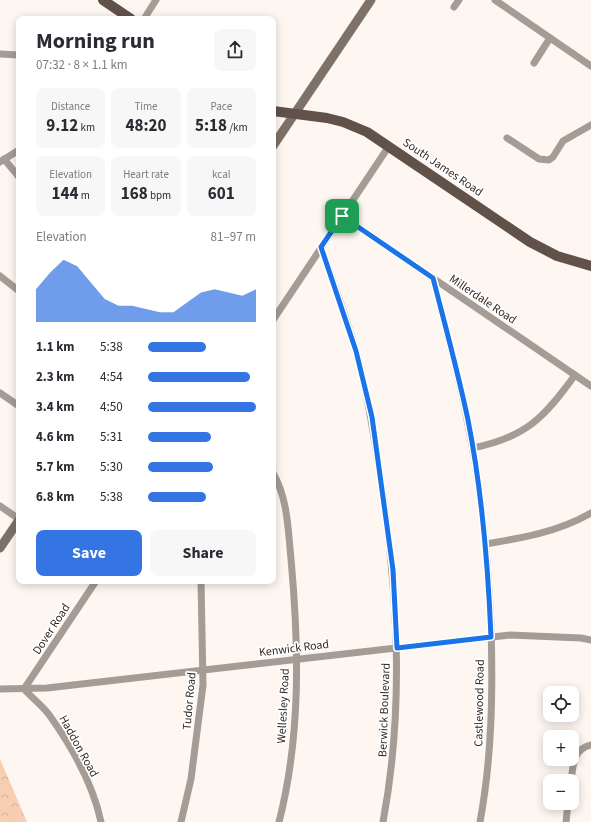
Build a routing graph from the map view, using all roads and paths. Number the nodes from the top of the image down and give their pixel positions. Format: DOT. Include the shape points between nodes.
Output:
graph roads {
  1 [pos="103,0"];
  2 [pos="156,0"];
  3 [pos="371,0"];
  4 [pos="459,0"];
  5 [pos="495,0"];
  6 [pos="454,7"];
  7 [pos="127,16"];
  8 [pos="146,16"];
  9 [pos="550,38"];
  10 [pos="0,54"];
  11 [pos="16,55"];
  12 [pos="534,63"];
  13 [pos="591,66"];
  14 [pos="276,111"];
  15 [pos="295,114"];
  16 [pos="591,125"];
  17 [pos="507,138"];
  18 [pos="276,142"];
  19 [pos="389,146"];
  20 [pos="16,152"];
  21 [pos="2,161"];
  22 [pos="16,174"];
  23 [pos="342,216"];
  24 [pos="321,247"];
  25 [pos="591,266"];
  26 [pos="0,276"];
  27 [pos="433,278"];
  28 [pos="16,289"];
  29 [pos="276,315"];
  30 [pos="575,375"];
  31 [pos="591,386"];
  32 [pos="0,393"];
  33 [pos="16,404"];
  34 [pos="473,448"];
  35 [pos="276,480"];
  36 [pos="0,506"];
  37 [pos="591,513"];
  38 [pos="16,517"];
  39 [pos="16,524"];
  40 [pos="486,544"];
  41 [pos="0,548"];
  42 [pos="94,584"];
  43 [pos="201,584"];
  44 [pos="491,637"];
  45 [pos="591,640"];
  46 [pos="397,648"];
  47 [pos="297,659"];
  48 [pos="203,670"];
  49 [pos="0,689"];
  50 [pos="24,689"];
  51 [pos="591,745"];
  52 [pos="572,774"];
  53 [pos="567,810"];
  54 [pos="101,822"];
  55 [pos="181,822"];
  56 [pos="279,822"];
  57 [pos="383,822"];
  58 [pos="480,822"];
  59 [pos="566,822"];
  1 -- 7 [label="main road"];
  2 -- 8 [label="street"];
  3 -- 15 [label="main road"];
  4 -- 6 [label="street"];
  5 -- 9 [label="street"];
  9 -- 12 [label="street"];
  9 -- 13 [label="street"];
  10 -- 11 [label="street"];
  14 -- 15 [label="main road, South James Road"];
  15 -- 18 [label="main road"];
  15 -- 19 [label="main road, South James Road" via="342,122 367,132"];
  16 -- 17 [label="street" via="563,141 553,158 549,160 540,159"];
  19 -- 23 [label="street"];
  19 -- 25 [label="main road, South James Road" via="530,242 557,256"];
  20 -- 21 [label="street"];
  21 -- 22 [label="street"];
  23 -- 24 [label="street"];
  23 -- 27 [label="street, Millerdale Road"];
  24 -- 29 [label="street"];
  24 -- 46 [label="street, Berwick Boulevard" via="356,351 372,417 393,570"];
  26 -- 28 [label="street"];
  27 -- 30 [label="street, Millerdale Road"];
  27 -- 34 [label="street, Castlewood Road"];
  30 -- 31 [label="street, Millerdale Road"];
  30 -- 34 [label="street" via="556,401 529,428 494,444"];
  32 -- 33 [label="street"];
  34 -- 40 [label="street, Castlewood Road"];
  35 -- 47 [label="street, Wellesley Road" via="287,516"];
  36 -- 38 [label="street"];
  37 -- 40 [label="street" via="555,529"];
  39 -- 41 [label="main road"];
  40 -- 44 [label="street, Castlewood Road"];
  42 -- 50 [label="street, Dover Road"];
  43 -- 48 [label="street, Tudor Road"];
  44 -- 45 [label="street, Kenwick Road" via="510,635"];
  44 -- 46 [label="street, Kenwick Road"];
  44 -- 58 [label="street, Castlewood Road" via="490,750"];
  46 -- 47 [label="street, Kenwick Road"];
  46 -- 57 [label="street, Berwick Boulevard" via="392,776"];
  47 -- 48 [label="street, Kenwick Road"];
  47 -- 56 [label="street, Wellesley Road" via="294,735"];
  48 -- 50 [label="street, Kenwick Road"];
  48 -- 55 [label="street, Tudor Road" via="201,713"];
  49 -- 50 [label="street, Kenwick Road"];
  50 -- 54 [label="street, Haddon Road" via="49,715 70,749 89,786"];
  51 -- 52 [label="street" via="582,748 576,755"];
  53 -- 59 [label="street"];
}
